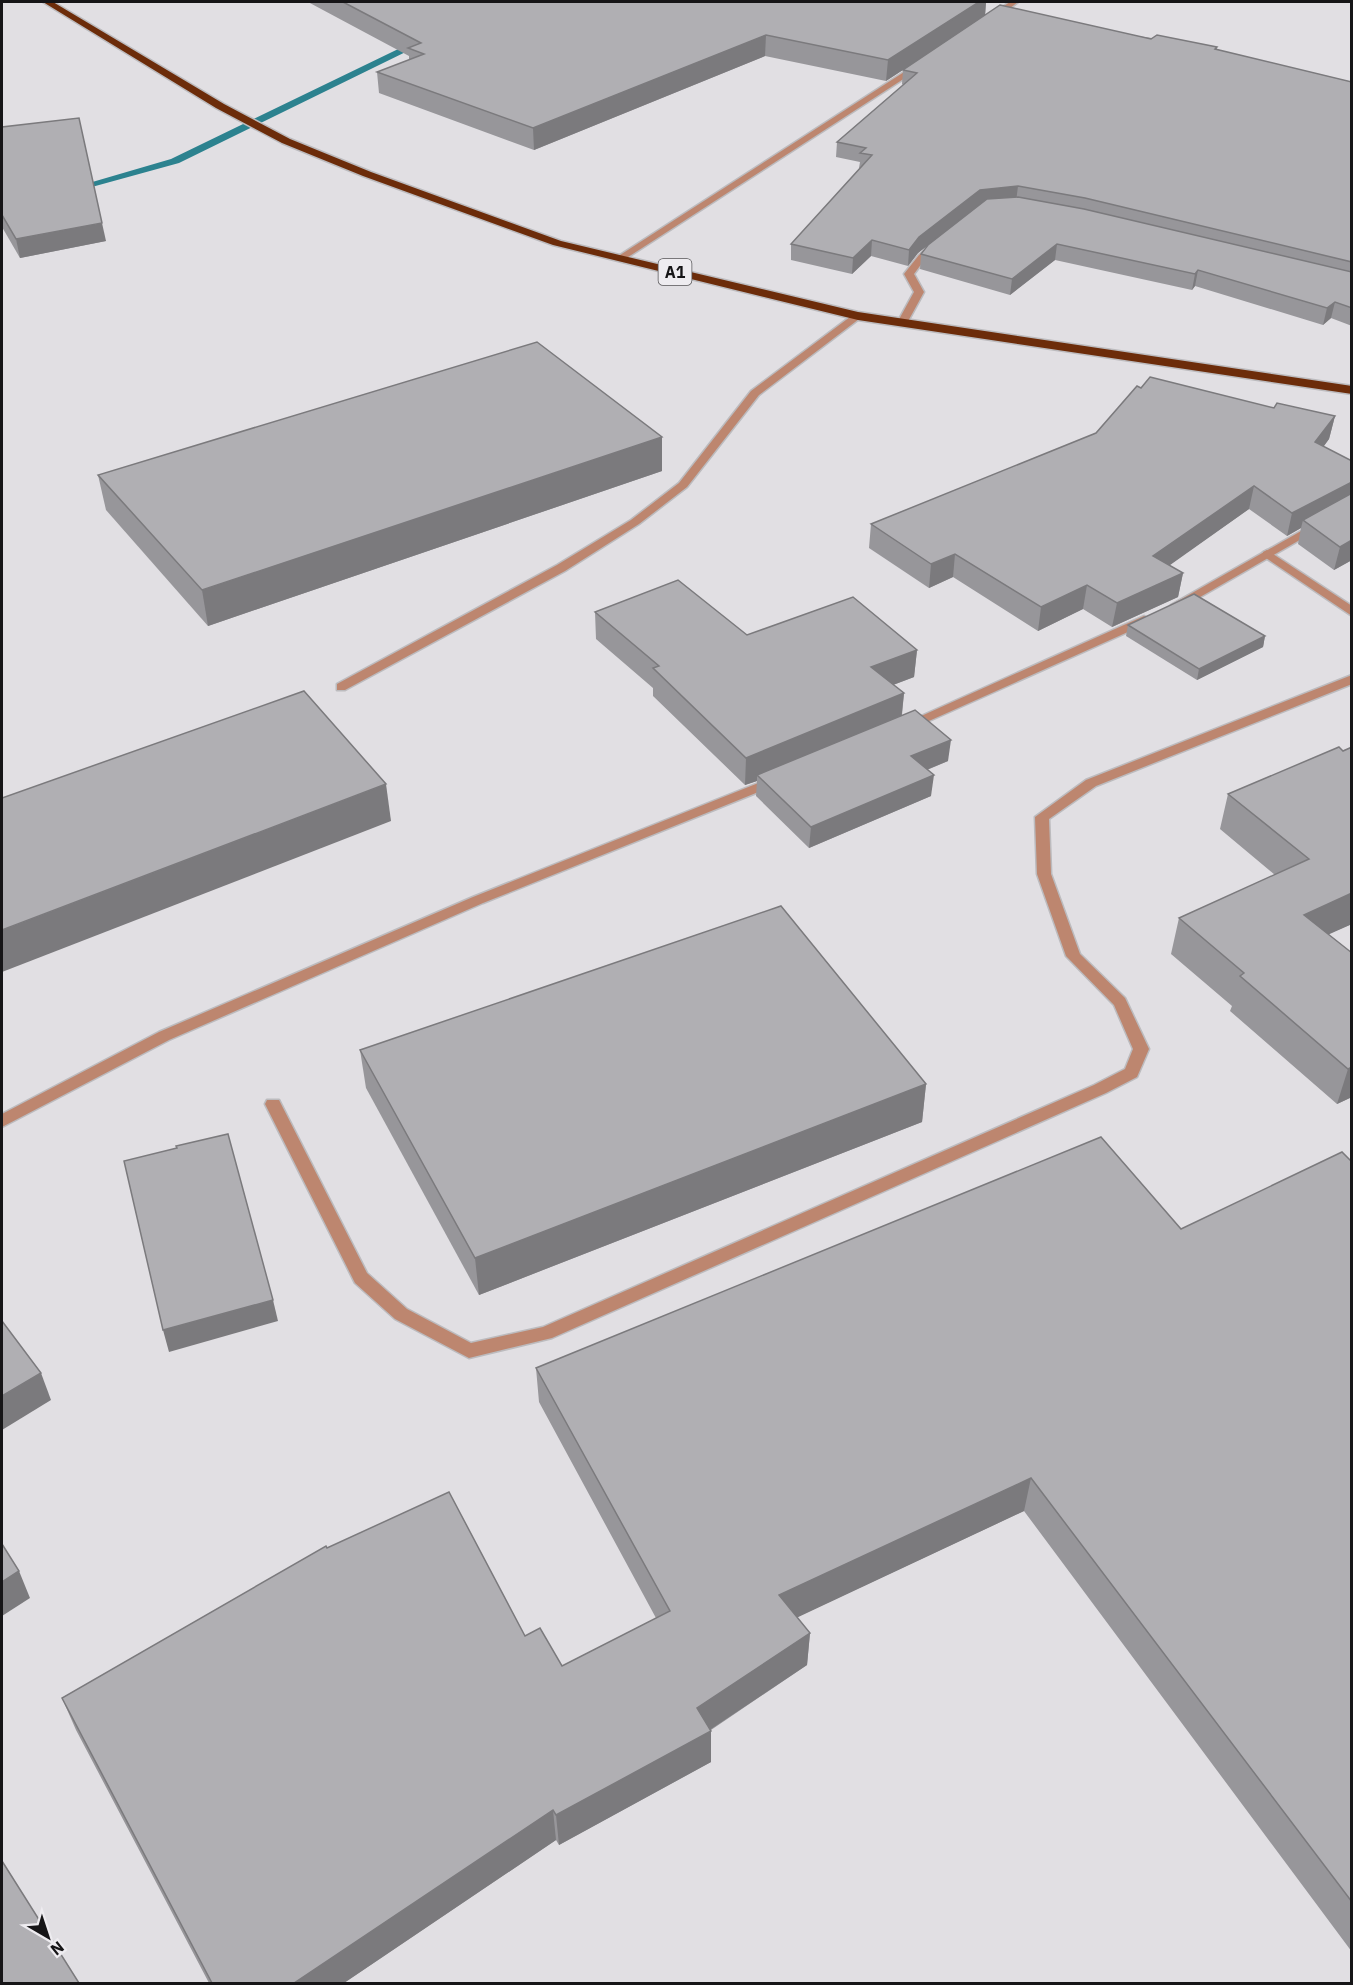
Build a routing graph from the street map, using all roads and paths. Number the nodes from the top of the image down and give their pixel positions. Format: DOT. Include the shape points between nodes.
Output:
graph roads {
  1 [pos="47,2"];
  2 [pos="1014,2"];
  3 [pos="980,27"];
  4 [pos="922,65"];
  5 [pos="948,237"];
  6 [pos="622,257"];
  7 [pos="858,316"];
  8 [pos="902,322"];
  9 [pos="1352,390"];
  10 [pos="1352,506"];
  11 [pos="1267,554"];
  12 [pos="1352,612"];
  13 [pos="1352,679"];
  14 [pos="341,687"];
  15 [pos="894,731"];
  16 [pos="785,776"];
  17 [pos="273,1104"];
  18 [pos="2,1121"];
  1 -- 6 [label="highway, A1" via="286,141 557,243"];
  2 -- 3 [label="street"];
  4 -- 6 [label="street"];
  5 -- 8 [label="street" via="909,274 919,292"];
  6 -- 7 [label="highway, A1"];
  7 -- 8 [label="highway, A1"];
  7 -- 14 [label="street" via="755,393 683,485 634,522 561,568"];
  8 -- 9 [label="highway, A1"];
  10 -- 11 [label="street"];
  11 -- 12 [label="street"];
  11 -- 15 [label="street" via="1158,614"];
  13 -- 17 [label="street" via="1090,783 1042,817 1044,874 1072,956 1120,1002 1141,1049 1131,1072 546,1333 469,1351 401,1314 361,1278"];
  16 -- 18 [label="street" via="478,900 164,1036"];
}
